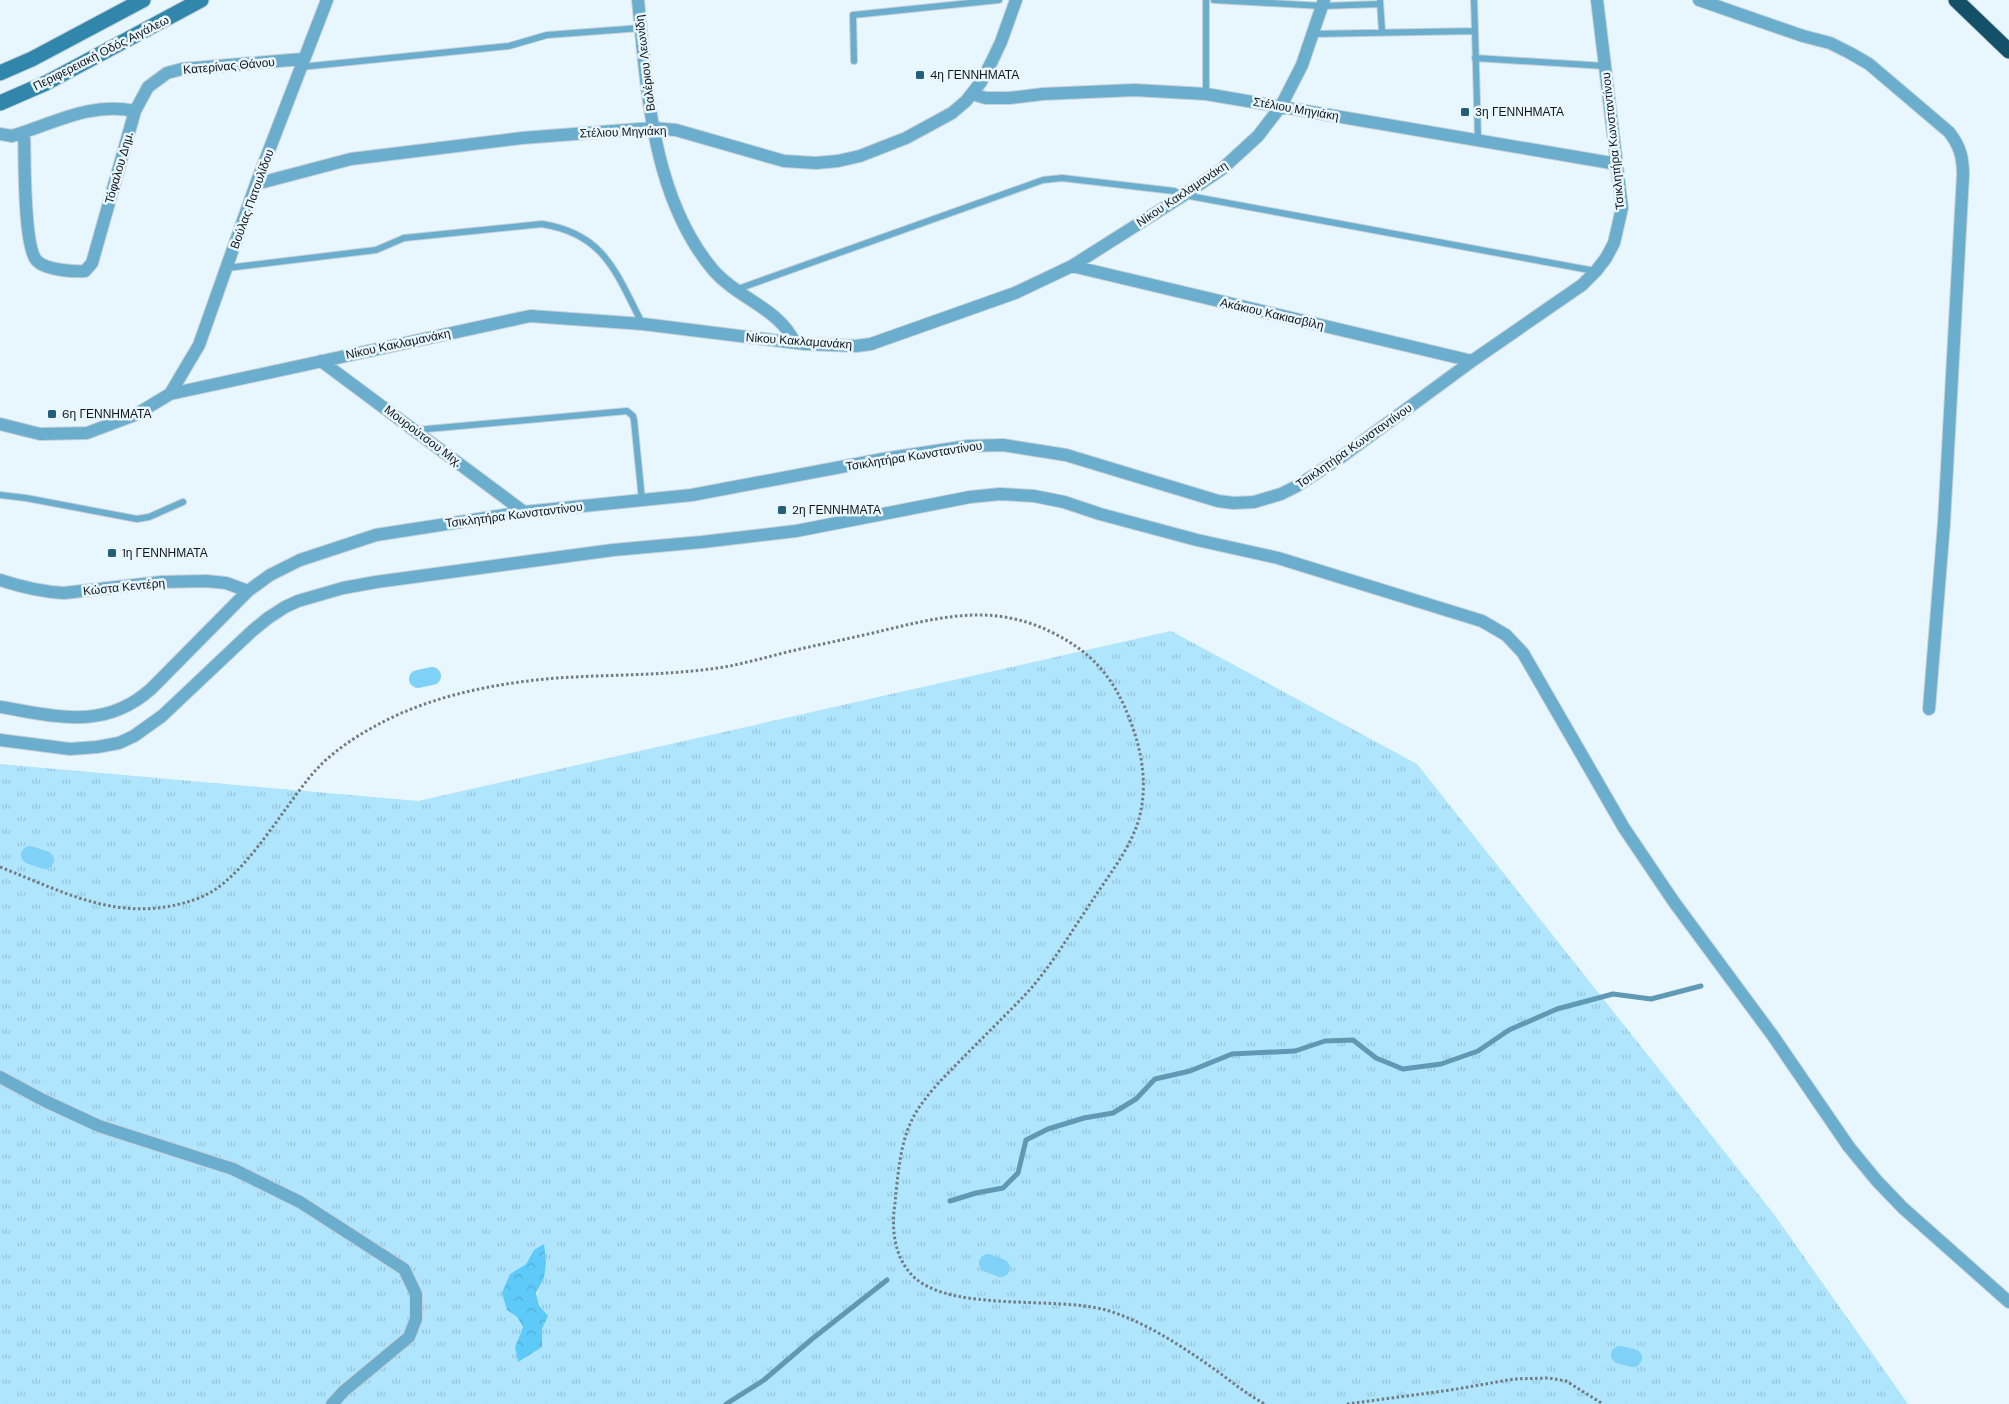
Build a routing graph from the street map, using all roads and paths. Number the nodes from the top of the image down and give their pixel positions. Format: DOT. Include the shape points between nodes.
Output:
graph roads {
  1 [pos="143,0"];
  2 [pos="201,0"];
  3 [pos="327,0"];
  4 [pos="638,0"];
  5 [pos="999,0"];
  6 [pos="1016,0"];
  7 [pos="1206,0"];
  8 [pos="1214,0"];
  9 [pos="1218,0"];
  10 [pos="1474,0"];
  11 [pos="1597,0"];
  12 [pos="1699,0"];
  13 [pos="1956,0"];
  14 [pos="1380,2"];
  15 [pos="1323,3"];
  16 [pos="640,28"];
  17 [pos="1475,31"];
  18 [pos="1382,32"];
  19 [pos="1312,34"];
  20 [pos="2009,51"];
  21 [pos="1475,58"];
  22 [pos="854,60"];
  23 [pos="302,63"];
  24 [pos="1605,66"];
  25 [pos="0,73"];
  26 [pos="157,79"];
  27 [pos="972,94"];
  28 [pos="1206,94"];
  29 [pos="0,103"];
  30 [pos="1281,106"];
  31 [pos="135,111"];
  32 [pos="653,128"];
  33 [pos="24,132"];
  34 [pos="0,134"];
  35 [pos="1478,139"];
  36 [pos="1617,164"];
  37 [pos="256,184"];
  38 [pos="1184,195"];
  39 [pos="1072,266"];
  40 [pos="227,268"];
  41 [pos="1596,271"];
  42 [pos="734,290"];
  43 [pos="643,324"];
  44 [pos="796,343"];
  45 [pos="321,361"];
  46 [pos="1472,361"];
  47 [pos="170,394"];
  48 [pos="0,424"];
  49 [pos="415,430"];
  50 [pos="0,495"];
  51 [pos="642,500"];
  52 [pos="183,502"];
  53 [pos="524,512"];
  54 [pos="0,580"];
  55 [pos="248,591"];
  56 [pos="0,707"];
  57 [pos="1929,709"];
  58 [pos="0,740"];
  59 [pos="0,867"];
  60 [pos="0,1076"];
  61 [pos="2009,1302"];
  62 [pos="332,1404"];
  63 [pos="1265,1404"];
  64 [pos="1347,1404"];
  65 [pos="1602,1404"];
  1 -- 25 [label="main road"];
  2 -- 29 [label="main road, Περιφερειακή Οδός Αιγάλεω" via="46,83"];
  3 -- 23 [label="street, Βούλας Πατουλίδου"];
  4 -- 16 [label="street, Βαλέριου Λεωνίδη"];
  5 -- 22 [label="lane" via="853,15"];
  6 -- 27 [label="street, Στέλιου Μηγιάκη" via="1001,42"];
  7 -- 28 [label="lane"];
  8 -- 9 [label="lane"];
  9 -- 15 [label="lane"];
  10 -- 17 [label="lane"];
  11 -- 24 [label="street, Τσικλητήρα Κωνσταντίνου"];
  12 -- 57 [label="street" via="1850,52 1869,64 1949,132 1962,153 1945,513"];
  13 -- 20 [label="highway"];
  14 -- 15 [label="lane"];
  14 -- 18 [label="lane"];
  15 -- 19 [label="street, Νίκου Κακλαμανάκη"];
  16 -- 23 [label="lane" via="547,35 509,46"];
  16 -- 32 [label="street, Βαλέριου Λεωνίδη"];
  17 -- 18 [label="lane"];
  17 -- 21 [label="lane"];
  18 -- 19 [label="lane"];
  19 -- 30 [label="street, Νίκου Κακλαμανάκη" via="1302,65"];
  21 -- 24 [label="lane"];
  21 -- 35 [label="lane"];
  23 -- 26 [label="street, Κατερίνας Θάνου" via="182,69"];
  23 -- 37 [label="street, Βούλας Πατουλίδου"];
  24 -- 36 [label="street, Τσικλητήρα Κωνσταντίνου"];
  26 -- 31 [label="street, Τόφαλου Δημ." via="148,87"];
  27 -- 28 [label="street, Στέλιου Μηγιάκη" via="1009,98 1134,90"];
  27 -- 32 [label="street, Στέλιου Μηγιάκη" via="952,114 932,125 886,147 838,161 784,161 676,130"];
  28 -- 30 [label="street, Στέλιου Μηγιάκη"];
  30 -- 35 [label="street, Στέλιου Μηγιάκη"];
  30 -- 38 [label="street, Νίκου Κακλαμανάκη" via="1244,150"];
  31 -- 33 [label="street" via="119,108 86,110"];
  31 -- 33 [label="street, Τόφαλου Δημ." via="92,263 85,271 47,266 32,253"];
  32 -- 37 [label="street, Στέλιου Μηγιάκη" via="522,138 351,159"];
  32 -- 42 [label="street, Βαλέριου Λεωνίδη" via="673,197 690,233 708,263"];
  33 -- 34 [label="street" via="12,136"];
  35 -- 36 [label="street, Στέλιου Μηγιάκη"];
  36 -- 41 [label="street, Τσικλητήρα Κωνσταντίνου" via="1622,208 1619,225 1614,243"];
  37 -- 40 [label="street, Βούλας Πατουλίδου"];
  38 -- 39 [label="street, Νίκου Κακλαμανάκη"];
  38 -- 41 [label="lane"];
  38 -- 42 [label="lane" via="1174,191 1062,178 1043,180"];
  39 -- 44 [label="street, Νίκου Κακλαμανάκη" via="1015,293 871,344"];
  39 -- 46 [label="street, Ακάκιου Κακιασβίλη"];
  40 -- 43 [label="lane" via="376,250 404,238 542,224 575,233 603,254"];
  40 -- 47 [label="street, Βούλας Πατουλίδου" via="199,345"];
  41 -- 46 [label="street, Τσικλητήρα Κωνσταντίνου" via="1569,295"];
  42 -- 44 [label="street, Βαλέριου Λεωνίδη" via="770,312"];
  43 -- 44 [label="street, Νίκου Κακλαμανάκη"];
  43 -- 45 [label="street, Νίκου Κακλαμανάκη" via="530,316"];
  45 -- 47 [label="street, Νίκου Κακλαμανάκη"];
  45 -- 49 [label="street, Μουρούτσου Μιχ."];
  46 -- 51 [label="street, Τσικλητήρα Κωνσταντίνου" via="1318,473 1282,494 1254,502 1218,501 1033,448 983,445 883,459 692,495"];
  47 -- 48 [label="street" via="135,415 87,433 40,434"];
  49 -- 51 [label="lane" via="627,411 634,420"];
  49 -- 53 [label="street, Μουρούτσου Μιχ."];
  50 -- 52 [label="lane" via="137,519"];
  51 -- 53 [label="street, Τσικλητήρα Κωνσταντίνου"];
  53 -- 55 [label="street, Τσικλητήρα Κωνσταντίνου" via="376,535 300,560"];
  54 -- 55 [label="street, Κώστα Κεντέρη" via="50,593 206,580"];
  55 -- 56 [label="street, Τσικλητήρα Κωνσταντίνου" via="151,689 119,710 66,718"];
  58 -- 61 [label="street" via="70,749 118,743 134,736 162,716 252,631 285,607 313,595 376,582 613,550 796,531 970,497 1000,494 1034,496 1197,540 1278,558 1482,621 1506,635 1518,647 1552,700 1624,828 1849,1147 1903,1208"];
  59 -- 63 [label="path" via="93,903 138,910 167,908 200,898 219,888 242,866 319,766 343,745 398,715 445,698 514,682 642,675 728,666 916,622 956,616 1009,617 1036,624 1092,657 1124,704 1138,741 1144,775 1141,812 1133,837 1045,969 1029,990 937,1084 915,1114 899,1165 893,1217 894,1242 916,1280 933,1288 961,1298 1081,1304 1111,1311 1148,1327"];
  60 -- 62 [label="street" via="99,1126 241,1173 300,1202 404,1269 416,1294 416,1319 409,1337"];
  64 -- 65 [label="path" via="1514,1379 1549,1378 1566,1381"];
}
